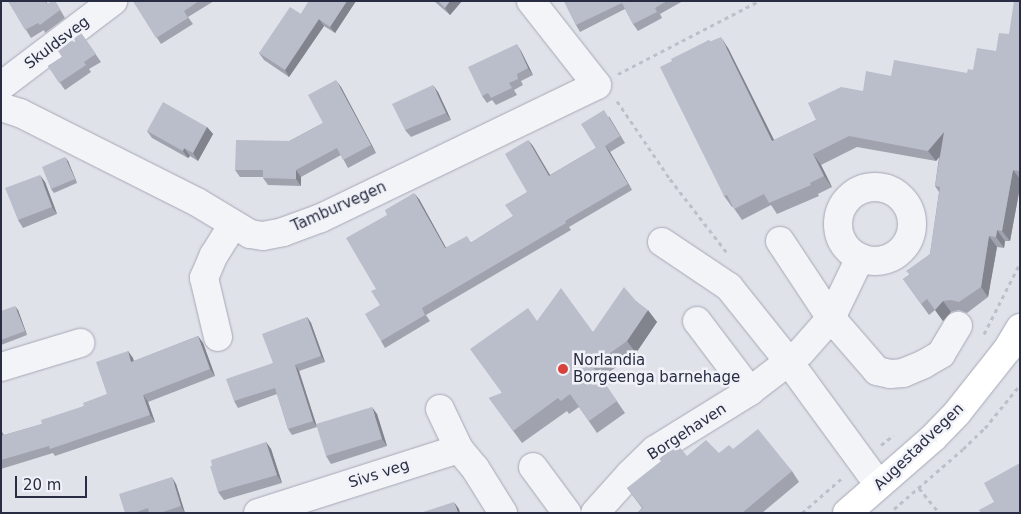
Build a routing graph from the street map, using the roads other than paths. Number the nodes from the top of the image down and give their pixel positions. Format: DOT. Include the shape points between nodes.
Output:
graph roads {
  1 [pos="113,1"];
  2 [pos="531,1"];
  3 [pos="1,86"];
  4 [pos="1,107"];
  5 [pos="233,225"];
  6 [pos="780,241"];
  7 [pos="662,242"];
  8 [pos="860,258"];
  9 [pos="832,318"];
  10 [pos="697,321"];
  11 [pos="1020,328"];
  12 [pos="969,332"];
  13 [pos="218,337"];
  14 [pos="80,343"];
  15 [pos="788,362"];
  16 [pos="1,367"];
  17 [pos="750,391"];
  18 [pos="440,409"];
  19 [pos="459,449"];
  20 [pos="533,467"];
  21 [pos="880,486"];
  22 [pos="258,513"];
  23 [pos="503,513"];
  24 [pos="567,513"];
  25 [pos="595,513"];
  26 [pos="847,513"];
  1 -- 3 [label="street, Skuldsveg"];
  2 -- 5 [label="street, Tamburvegen" via="597,85 320,218 263,236 250,234"];
  4 -- 5 [label="street, Tamburvegen" via="20,112 197,202"];
  5 -- 13 [label="street" via="204,278"];
  6 -- 9 [label="street"];
  7 -- 15 [label="street" via="729,287"];
  8 -- 9 [label="street, Borgehaven"];
  9 -- 12 [label="street" via="877,371 890,374 902,373 941,354 950,342"];
  9 -- 15 [label="street, Borgehaven"];
  10 -- 17 [label="street"];
  11 -- 21 [label="main road, Augestadvegen" via="1007,350 957,413"];
  14 -- 16 [label="street"];
  15 -- 17 [label="street, Borgehaven"];
  15 -- 21 [label="street"];
  17 -- 25 [label="street, Borgehaven" via="656,450"];
  18 -- 19 [label="street"];
  19 -- 22 [label="street, Sivs veg"];
  19 -- 23 [label="street"];
  20 -- 24 [label="street"];
  21 -- 26 [label="main road, Augestadvegen"];
}
